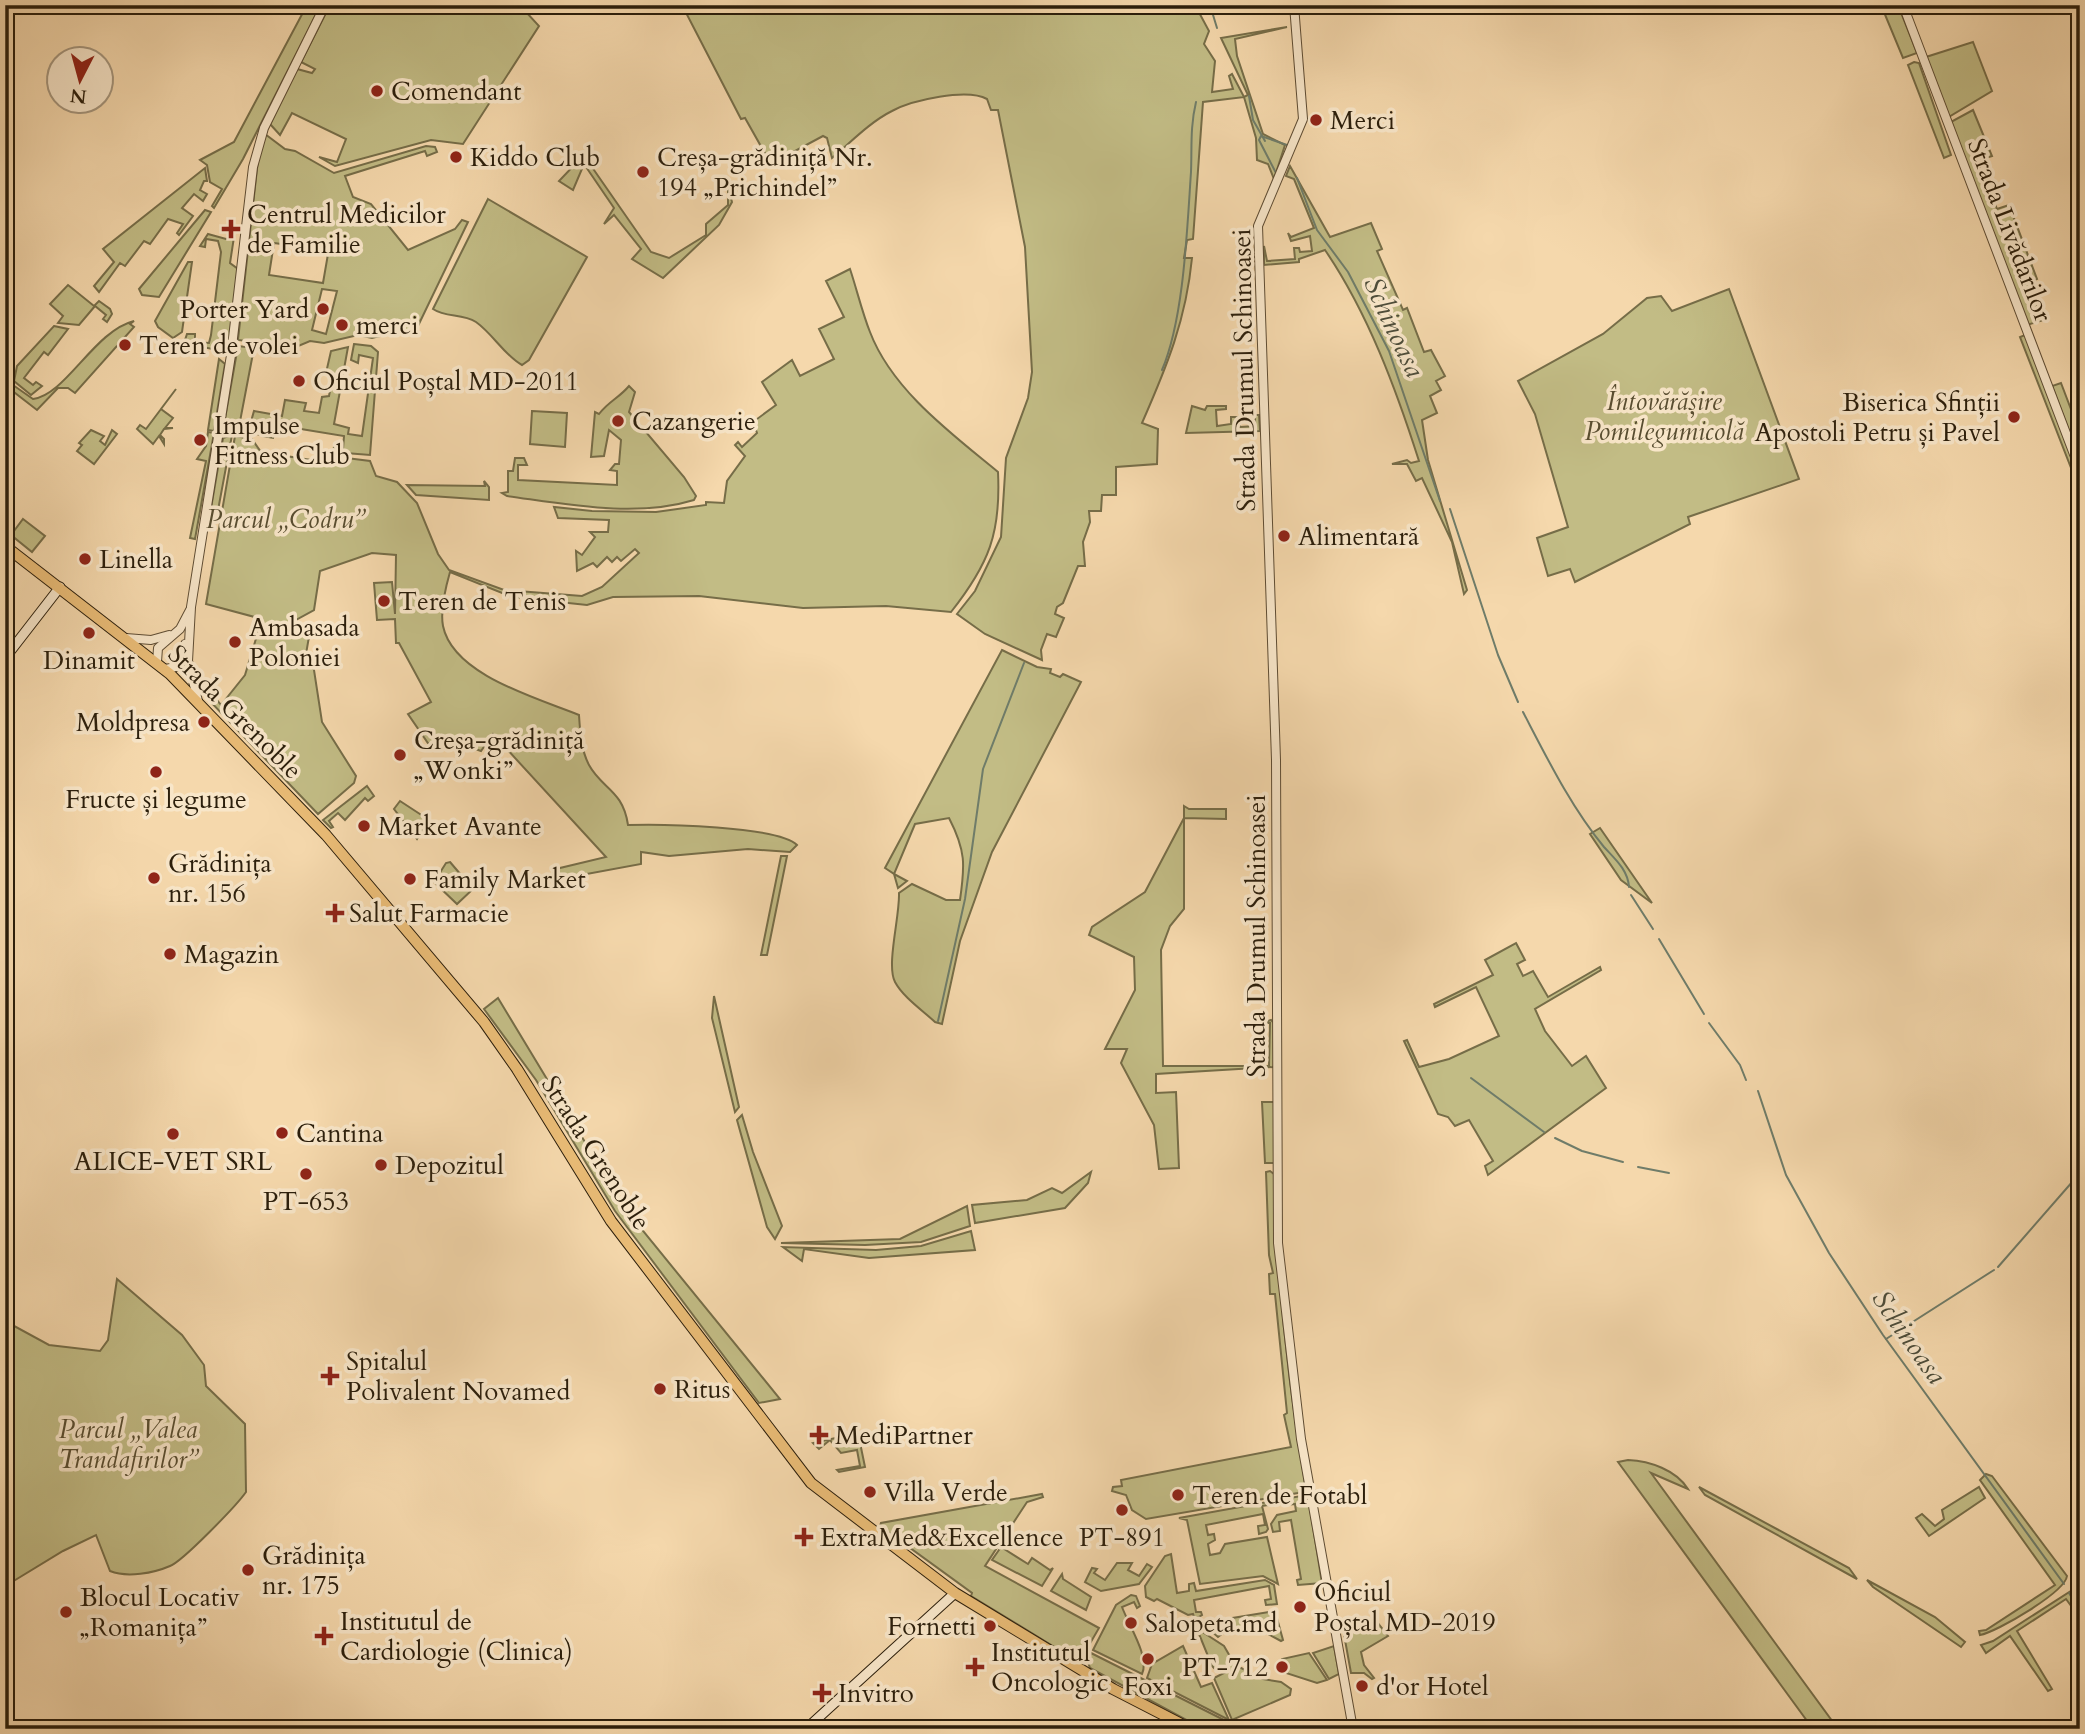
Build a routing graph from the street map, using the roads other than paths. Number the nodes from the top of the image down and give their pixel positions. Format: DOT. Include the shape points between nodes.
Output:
graph roads {
  1 [pos="325,5"];
  2 [pos="1294,5"];
  3 [pos="1903,5"];
  4 [pos="2080,470"];
  5 [pos="5,546"];
  6 [pos="60,587"];
  7 [pos="191,607"];
  8 [pos="173,634"];
  9 [pos="188,635"];
  10 [pos="126,638"];
  11 [pos="184,648"];
  12 [pos="5,658"];
  13 [pos="161,666"];
  14 [pos="198,701"];
  15 [pos="955,1593"];
  16 [pos="806,1729"];
  17 [pos="1191,1729"];
  18 [pos="1353,1729"];
  1 -- 7 [label="street" via="257,146 231,355"];
  2 -- 18 [label="street, Strada Drumul Schinoasei" via="1304,113 1295,145 1258,226 1276,760 1278,1243 1301,1439"];
  3 -- 4 [label="street, Strada Livădarilor"];
  5 -- 6 [label="main road, Strada Grenoble"];
  6 -- 10 [label="main road, Strada Grenoble"];
  6 -- 12 [label="main road"];
  7 -- 8 [label="street"];
  7 -- 9 [label="street"];
  8 -- 10 [label="street" via="151,640"];
  8 -- 11 [label="street"];
  8 -- 13 [label="street" via="158,648"];
  9 -- 11 [label="street"];
  9 -- 14 [label="street" via="188,667"];
  10 -- 13 [label="main road, Strada Grenoble"];
  11 -- 13 [label="street" via="176,667"];
  13 -- 14 [label="main road, Strada Grenoble"];
  14 -- 15 [label="main road, Strada Grenoble" via="326,835 484,1022 611,1221 806,1478"];
  15 -- 16 [label="main road"];
  15 -- 17 [label="main road, Strada Grenoble" via="1113,1689"];
}
